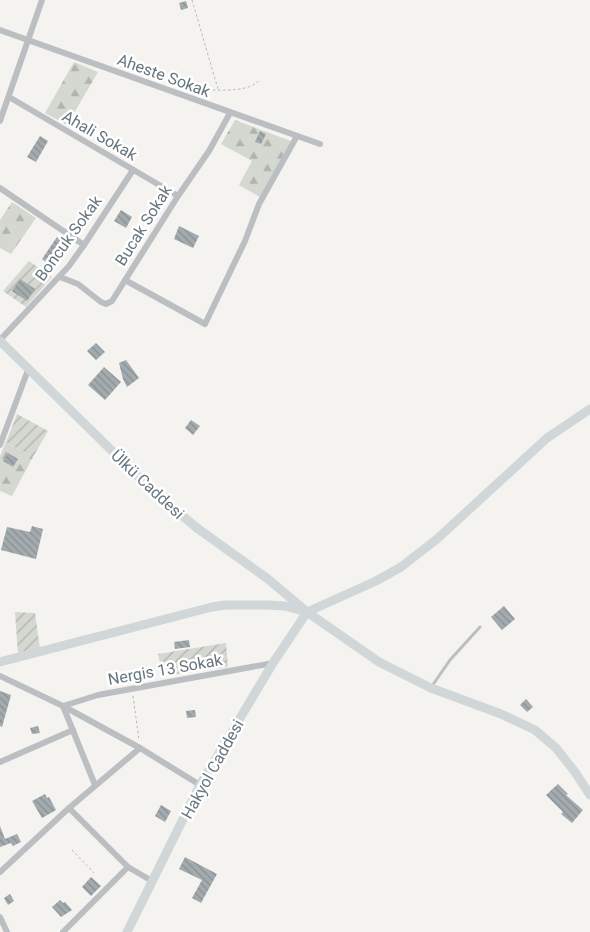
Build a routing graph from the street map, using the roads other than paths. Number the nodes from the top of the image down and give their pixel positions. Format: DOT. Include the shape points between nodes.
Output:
graph roads {
  1 [pos="42,0"];
  2 [pos="0,30"];
  3 [pos="29,41"];
  4 [pos="8,97"];
  5 [pos="230,113"];
  6 [pos="0,121"];
  7 [pos="297,136"];
  8 [pos="320,144"];
  9 [pos="133,170"];
  10 [pos="0,188"];
  11 [pos="178,196"];
  12 [pos="84,245"];
  13 [pos="60,277"];
  14 [pos="125,280"];
  15 [pos="0,341"];
  16 [pos="28,370"];
  17 [pos="590,409"];
  18 [pos="0,445"];
  19 [pos="307,612"];
  20 [pos="480,627"];
  21 [pos="0,662"];
  22 [pos="273,663"];
  23 [pos="0,676"];
  24 [pos="431,688"];
  25 [pos="63,706"];
  26 [pos="73,730"];
  27 [pos="140,748"];
  28 [pos="0,762"];
  29 [pos="95,784"];
  30 [pos="200,786"];
  31 [pos="590,795"];
  32 [pos="69,808"];
  33 [pos="128,868"];
  34 [pos="0,872"];
  35 [pos="152,881"];
  36 [pos="0,917"];
  37 [pos="7,932"];
  38 [pos="63,932"];
  39 [pos="127,932"];
  1 -- 3 [label="street"];
  2 -- 3 [label="street, Aheste Sokak"];
  3 -- 4 [label="street"];
  3 -- 5 [label="street, Aheste Sokak"];
  4 -- 6 [label="street"];
  4 -- 9 [label="street, Ahali Sokak"];
  5 -- 7 [label="street, Aheste Sokak"];
  5 -- 11 [label="street, Bucak Sokak"];
  7 -- 8 [label="street, Aheste Sokak"];
  7 -- 14 [label="street" via="259,204 205,324"];
  9 -- 11 [label="street, Ahali Sokak"];
  9 -- 12 [label="street, Boncuk Sokak"];
  10 -- 12 [label="street"];
  11 -- 14 [label="street, Bucak Sokak"];
  12 -- 13 [label="street, Boncuk Sokak"];
  13 -- 14 [label="street, Bucak Sokak" via="78,284 106,304 112,301"];
  13 -- 15 [label="street, Boncuk Sokak"];
  15 -- 16 [label="street, Ülkü Caddesi"];
  16 -- 18 [label="street"];
  16 -- 19 [label="street, Ülkü Caddesi" via="154,492"];
  17 -- 19 [label="street" via="547,438 437,539 400,567"];
  19 -- 21 [label="street" via="266,604 212,606"];
  19 -- 22 [label="street, Hakyol Caddesi"];
  19 -- 24 [label="street" via="379,662"];
  20 -- 24 [label="lane" via="450,660"];
  22 -- 25 [label="street, Nergis 13 Sokak" via="132,688"];
  22 -- 30 [label="street, Hakyol Caddesi"];
  23 -- 25 [label="street"];
  24 -- 31 [label="street" via="519,721 546,739 564,757"];
  25 -- 26 [label="street"];
  25 -- 27 [label="street"];
  26 -- 28 [label="street"];
  26 -- 29 [label="street"];
  27 -- 29 [label="street"];
  27 -- 30 [label="street"];
  29 -- 32 [label="street"];
  30 -- 35 [label="street, Hakyol Caddesi"];
  32 -- 33 [label="street"];
  32 -- 34 [label="street"];
  33 -- 35 [label="street"];
  33 -- 38 [label="street"];
  35 -- 39 [label="street, Hakyol Caddesi"];
  36 -- 37 [label="street"];
}
